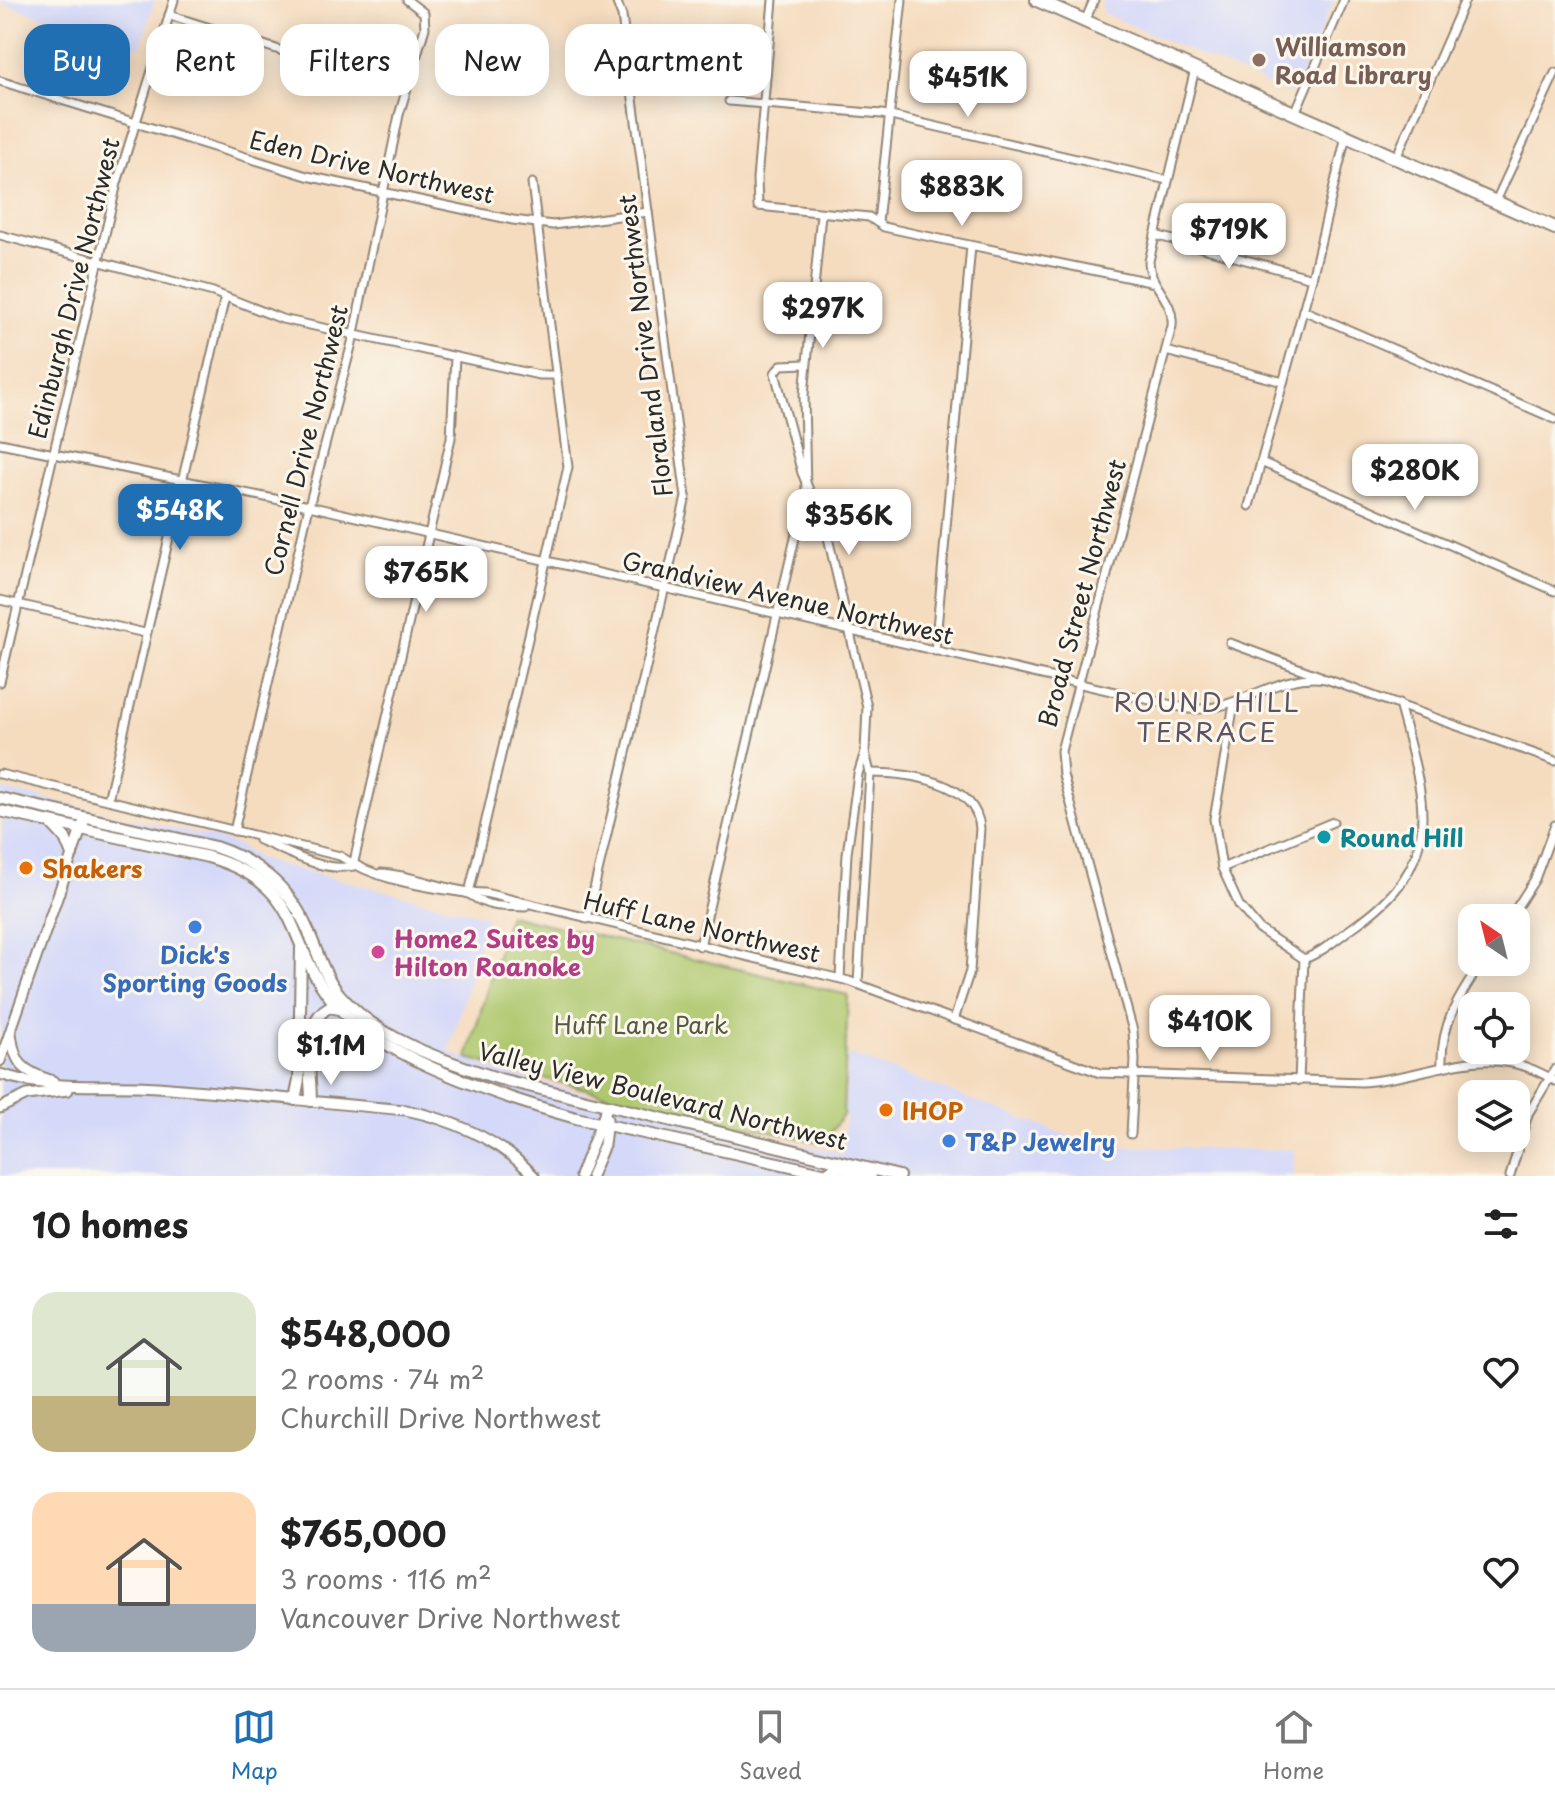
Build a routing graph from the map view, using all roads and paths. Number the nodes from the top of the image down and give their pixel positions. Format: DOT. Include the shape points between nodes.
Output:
graph roads {
  1 [pos="174,0"];
  2 [pos="407,0"];
  3 [pos="616,0"];
  4 [pos="773,0"];
  5 [pos="902,0"];
  6 [pos="1037,0"];
  7 [pos="1094,0"];
  8 [pos="1344,0"];
  9 [pos="1465,0"];
  10 [pos="169,15"];
  11 [pos="1085,21"];
  12 [pos="419,48"];
  13 [pos="280,50"];
  14 [pos="1195,69"];
  15 [pos="1555,73"];
  16 [pos="0,81"];
  17 [pos="405,96"];
  18 [pos="729,101"];
  19 [pos="764,105"];
  20 [pos="1295,113"];
  21 [pos="890,116"];
  22 [pos="134,123"];
  23 [pos="1346,136"];
  24 [pos="1396,158"];
  25 [pos="1167,180"];
  26 [pos="532,183"];
  27 [pos="384,193"];
  28 [pos="1496,201"];
  29 [pos="648,212"];
  30 [pos="821,214"];
  31 [pos="878,222"];
  32 [pos="535,224"];
  33 [pos="1555,228"];
  34 [pos="0,235"];
  35 [pos="1155,235"];
  36 [pos="971,246"];
  37 [pos="98,262"];
  38 [pos="1312,278"];
  39 [pos="1155,283"];
  40 [pos="225,297"];
  41 [pos="1303,310"];
  42 [pos="353,336"];
  43 [pos="1166,351"];
  44 [pos="455,357"];
  45 [pos="806,364"];
  46 [pos="556,375"];
  47 [pos="1283,382"];
  48 [pos="1555,419"];
  49 [pos="0,443"];
  50 [pos="53,453"];
  51 [pos="1261,462"];
  52 [pos="181,481"];
  53 [pos="807,485"];
  54 [pos="309,506"];
  55 [pos="1249,506"];
  56 [pos="428,534"];
  57 [pos="547,562"];
  58 [pos="665,589"];
  59 [pos="1555,591"];
  60 [pos="0,600"];
  61 [pos="19,603"];
  62 [pos="776,616"];
  63 [pos="851,632"];
  64 [pos="145,633"];
  65 [pos="1230,643"];
  66 [pos="935,651"];
  67 [pos="1326,679"];
  68 [pos="0,682"];
  69 [pos="1076,683"];
  70 [pos="1234,704"];
  71 [pos="1399,704"];
  72 [pos="865,752"];
  73 [pos="1555,761"];
  74 [pos="870,773"];
  75 [pos="0,774"];
  76 [pos="0,798"];
  77 [pos="108,800"];
  78 [pos="0,811"];
  79 [pos="85,818"];
  80 [pos="1333,822"];
  81 [pos="51,823"];
  82 [pos="1555,825"];
  83 [pos="81,829"];
  84 [pos="234,831"];
  85 [pos="72,855"];
  86 [pos="353,866"];
  87 [pos="1222,868"];
  88 [pos="469,893"];
  89 [pos="1519,904"];
  90 [pos="587,919"];
  91 [pos="301,938"];
  92 [pos="700,946"];
  93 [pos="1304,959"];
  94 [pos="1473,976"];
  95 [pos="840,978"];
  96 [pos="858,984"];
  97 [pos="339,1009"];
  98 [pos="954,1020"];
  99 [pos="11,1028"];
  100 [pos="0,1061"];
  101 [pos="422,1061"];
  102 [pos="1442,1067"];
  103 [pos="1555,1069"];
  104 [pos="0,1074"];
  105 [pos="490,1076"];
  106 [pos="1135,1077"];
  107 [pos="1552,1079"];
  108 [pos="1299,1081"];
  109 [pos="75,1089"];
  110 [pos="295,1100"];
  111 [pos="311,1101"];
  112 [pos="608,1105"];
  113 [pos="0,1108"];
  114 [pos="603,1124"];
  115 [pos="1131,1134"];
  116 [pos="831,1175"];
  117 [pos="534,1176"];
  118 [pos="580,1176"];
  119 [pos="591,1176"];
  120 [pos="870,1176"];
  121 [pos="899,1176"];
  122 [pos="1510,1176"];
  1 -- 10 [label="street, Edinburgh Drive Northwest"];
  2 -- 12 [label="street, Cornell Drive Northwest" via="426,19"];
  3 -- 29 [label="street, Floraland Drive Northwest"];
  4 -- 19 [label="street"];
  5 -- 21 [label="street"];
  6 -- 11 [label="main road"];
  7 -- 11 [label="street"];
  8 -- 20 [label="street"];
  9 -- 24 [label="street"];
  10 -- 13 [label="street"];
  10 -- 22 [label="street, Edinburgh Drive Northwest"];
  11 -- 14 [label="main road"];
  14 -- 20 [label="main road"];
  14 -- 25 [label="street, Broad Street Northwest"];
  15 -- 28 [label="street"];
  16 -- 22 [label="street, Eden Drive Northwest"];
  17 -- 27 [label="street, Cornell Drive Northwest"];
  18 -- 19 [label="street"];
  19 -- 21 [label="street"];
  19 -- 30 [label="street" via="758,206"];
  20 -- 23 [label="main road"];
  21 -- 25 [label="street"];
  21 -- 31 [label="street"];
  22 -- 27 [label="street, Eden Drive Northwest" via="307,176"];
  22 -- 37 [label="street, Edinburgh Drive Northwest"];
  23 -- 24 [label="main road"];
  23 -- 38 [label="street"];
  24 -- 28 [label="main road"];
  25 -- 35 [label="street, Broad Street Northwest"];
  26 -- 32 [label="street"];
  27 -- 32 [label="street, Eden Drive Northwest"];
  27 -- 42 [label="street, Cornell Drive Northwest"];
  28 -- 33 [label="main road"];
  29 -- 32 [label="street, Eden Drive Northwest"];
  29 -- 58 [label="street, Floraland Drive Northwest" via="686,487"];
  30 -- 31 [label="street"];
  30 -- 45 [label="street"];
  31 -- 36 [label="street"];
  32 -- 46 [label="street"];
  34 -- 37 [label="street"];
  35 -- 38 [label="street"];
  35 -- 39 [label="street, Broad Street Northwest" via="1149,269"];
  36 -- 39 [label="street"];
  36 -- 66 [label="street"];
  37 -- 40 [label="street"];
  37 -- 50 [label="street, Edinburgh Drive Northwest"];
  38 -- 41 [label="street"];
  39 -- 43 [label="street, Broad Street Northwest" via="1173,311"];
  40 -- 42 [label="street" via="282,319"];
  40 -- 52 [label="street"];
  41 -- 47 [label="street"];
  41 -- 48 [label="street"];
  42 -- 44 [label="street"];
  42 -- 54 [label="street, Cornell Drive Northwest"];
  43 -- 47 [label="street"];
  43 -- 69 [label="street, Broad Street Northwest"];
  44 -- 46 [label="street"];
  44 -- 56 [label="street" via="451,438"];
  45 -- 53 [label="street"];
  45 -- 53 [label="street" via="781,365 775,373"];
  46 -- 57 [label="street" via="568,467"];
  47 -- 51 [label="street"];
  49 -- 50 [label="street, Grandview Avenue Northwest"];
  50 -- 52 [label="street, Grandview Avenue Northwest"];
  50 -- 61 [label="street, Edinburgh Drive Northwest"];
  51 -- 55 [label="street"];
  51 -- 59 [label="street"];
  52 -- 54 [label="street, Grandview Avenue Northwest"];
  52 -- 64 [label="street"];
  53 -- 62 [label="street"];
  53 -- 63 [label="street" via="827,533"];
  54 -- 56 [label="street, Grandview Avenue Northwest"];
  54 -- 84 [label="street, Cornell Drive Northwest"];
  56 -- 57 [label="street, Grandview Avenue Northwest"];
  56 -- 86 [label="street"];
  57 -- 58 [label="street, Grandview Avenue Northwest"];
  57 -- 88 [label="street"];
  58 -- 62 [label="street, Grandview Avenue Northwest"];
  58 -- 90 [label="street, Floraland Drive Northwest"];
  60 -- 61 [label="street"];
  61 -- 64 [label="street"];
  61 -- 68 [label="street, Edinburgh Drive Northwest"];
  62 -- 63 [label="street, Grandview Avenue Northwest"];
  62 -- 92 [label="street"];
  63 -- 66 [label="street, Grandview Avenue Northwest"];
  63 -- 72 [label="street" via="865,693"];
  64 -- 77 [label="street"];
  65 -- 67 [label="street"];
  66 -- 69 [label="street, Grandview Avenue Northwest"];
  67 -- 70 [label="street, Grandview Avenue Northwest" via="1288,681"];
  67 -- 71 [label="street, Grandview Avenue Northwest"];
  69 -- 70 [label="street, Grandview Avenue Northwest" via="1189,709"];
  69 -- 106 [label="street, Broad Street Northwest" via="1061,763 1133,1031"];
  70 -- 87 [label="street" via="1214,819"];
  71 -- 73 [label="street, Grandview Avenue Northwest"];
  71 -- 93 [label="street" via="1423,807 1416,858 1386,903"];
  72 -- 74 [label="street"];
  72 -- 95 [label="street" via="847,854"];
  74 -- 96 [label="street"];
  74 -- 98 [label="street" via="951,788 977,813 970,971"];
  75 -- 77 [label="street, Huff Lane Northwest"];
  76 -- 79 [label="main road, Valley View Boulevard Northwest"];
  77 -- 84 [label="street, Huff Lane Northwest"];
  78 -- 81 [label="main road, Valley View Boulevard Northwest"];
  79 -- 83 [label="street"];
  79 -- 105 [label="main road, Valley View Boulevard Northwest" via="215,847 255,865 290,898 328,978 357,1012 416,1047"];
  80 -- 87 [label="street"];
  81 -- 83 [label="main road, Valley View Boulevard Northwest"];
  81 -- 85 [label="main road"];
  82 -- 89 [label="street" via="1535,879"];
  83 -- 85 [label="street"];
  83 -- 91 [label="main road, Valley View Boulevard Northwest" via="239,868 276,897"];
  84 -- 86 [label="street, Huff Lane Northwest" via="340,856"];
  84 -- 86 [label="street, Huff Lane Northwest" via="314,862"];
  85 -- 99 [label="street"];
  86 -- 88 [label="street, Huff Lane Northwest" via="406,874"];
  87 -- 93 [label="street" via="1251,920 1270,939"];
  88 -- 90 [label="street, Huff Lane Northwest"];
  90 -- 92 [label="street, Huff Lane Northwest"];
  91 -- 97 [label="main road, Valley View Boulevard Northwest" via="319,981"];
  91 -- 110 [label="main road"];
  92 -- 95 [label="street, Huff Lane Northwest"];
  93 -- 108 [label="street"];
  94 -- 102 [label="street" via="1448,1016"];
  95 -- 96 [label="street, Huff Lane Northwest"];
  96 -- 98 [label="street, Huff Lane Northwest"];
  97 -- 101 [label="main road, Valley View Boulevard Northwest"];
  97 -- 111 [label="main road" via="329,1007 312,1025"];
  98 -- 106 [label="street, Huff Lane Northwest" via="1084,1069"];
  99 -- 100 [label="street"];
  99 -- 109 [label="street" via="14,1057 22,1069"];
  101 -- 105 [label="main road" via="484,1079"];
  101 -- 114 [label="main road, Valley View Boulevard Northwest" via="536,1107"];
  102 -- 107 [label="street, Huff Lane Northwest" via="1502,1060"];
  102 -- 108 [label="street, Huff Lane Northwest" via="1382,1081"];
  103 -- 107 [label="street"];
  104 -- 109 [label="street"];
  105 -- 112 [label="main road, Valley View Boulevard Northwest"];
  106 -- 108 [label="street, Huff Lane Northwest"];
  106 -- 115 [label="street, Broad Street Northwest"];
  107 -- 122 [label="street" via="1525,1122"];
  109 -- 110 [label="street" via="157,1087"];
  109 -- 113 [label="street" via="27,1095"];
  110 -- 111 [label="street"];
  111 -- 117 [label="street" via="406,1110 444,1120 494,1143"];
  112 -- 114 [label="street"];
  112 -- 121 [label="main road, Valley View Boulevard Northwest"];
  114 -- 116 [label="main road, Valley View Boulevard Northwest"];
  114 -- 118 [label="street"];
  114 -- 119 [label="street" via="601,1155"];
  116 -- 120 [label="main road, Valley View Boulevard Northwest" via="835,1167"];
}
